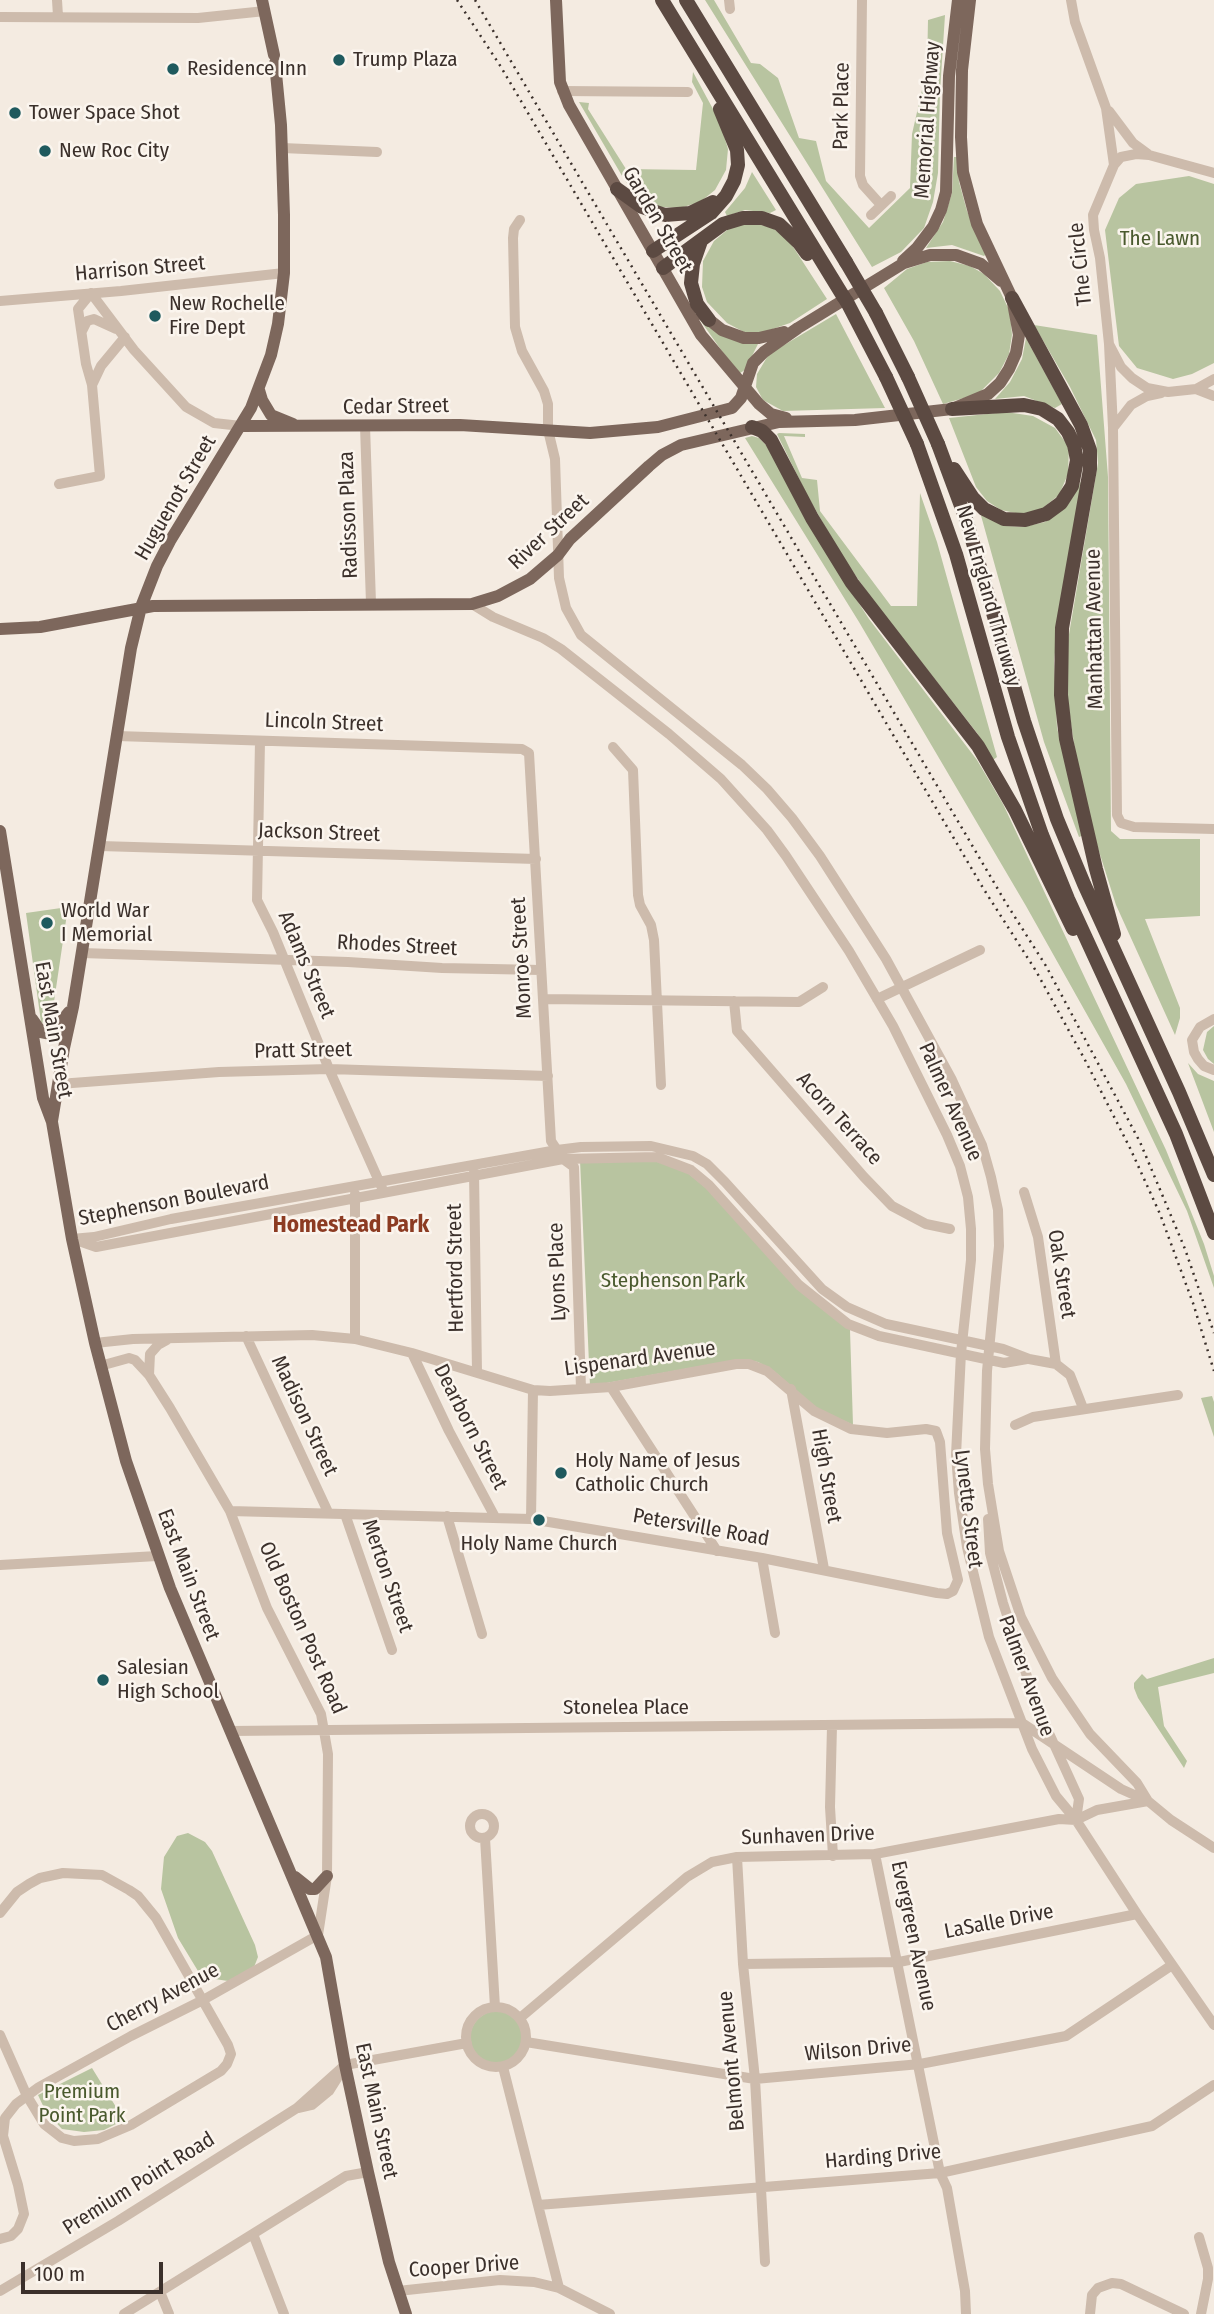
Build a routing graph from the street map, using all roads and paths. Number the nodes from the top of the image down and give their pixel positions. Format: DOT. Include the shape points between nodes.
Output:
graph roads {
  1 [pos="57,0"];
  2 [pos="556,0"];
  3 [pos="663,0"];
  4 [pos="686,0"];
  5 [pos="862,0"];
  6 [pos="958,0"];
  7 [pos="970,0"];
  8 [pos="1072,0"];
  9 [pos="263,6"];
  10 [pos="58,16"];
  11 [pos="0,17"];
  12 [pos="695,54"];
  13 [pos="562,91"];
  14 [pos="688,92"];
  15 [pos="1106,108"];
  16 [pos="282,148"];
  17 [pos="377,152"];
  18 [pos="1149,155"];
  19 [pos="1114,165"];
  20 [pos="1214,173"];
  21 [pos="617,188"];
  22 [pos="730,188"];
  23 [pos="891,196"];
  24 [pos="881,205"];
  25 [pos="871,215"];
  26 [pos="520,220"];
  27 [pos="702,238"];
  28 [pos="653,251"];
  29 [pos="663,268"];
  30 [pos="896,268"];
  31 [pos="284,273"];
  32 [pos="825,275"];
  33 [pos="673,284"];
  34 [pos="91,293"];
  35 [pos="1011,295"];
  36 [pos="0,301"];
  37 [pos="709,320"];
  38 [pos="798,328"];
  39 [pos="82,331"];
  40 [pos="122,334"];
  41 [pos="1109,344"];
  42 [pos="1214,379"];
  43 [pos="92,385"];
  44 [pos="744,388"];
  45 [pos="1196,389"];
  46 [pos="260,390"];
  47 [pos="1168,392"];
  48 [pos="1214,396"];
  49 [pos="952,410"];
  50 [pos="793,420"];
  51 [pos="241,426"];
  52 [pos="365,426"];
  53 [pos="304,427"];
  54 [pos="752,427"];
  55 [pos="1113,428"];
  56 [pos="548,430"];
  57 [pos="938,443"];
  58 [pos="59,485"];
  59 [pos="558,555"];
  60 [pos="371,603"];
  61 [pos="472,604"];
  62 [pos="141,607"];
  63 [pos="0,629"];
  64 [pos="117,736"];
  65 [pos="260,741"];
  66 [pos="612,747"];
  67 [pos="529,752"];
  68 [pos="1214,829"];
  69 [pos="0,831"];
  70 [pos="100,846"];
  71 [pos="257,850"];
  72 [pos="536,859"];
  73 [pos="980,950"];
  74 [pos="82,953"];
  75 [pos="284,961"];
  76 [pos="541,970"];
  77 [pos="1104,978"];
  78 [pos="1127,979"];
  79 [pos="823,987"];
  80 [pos="902,987"];
  81 [pos="544,999"];
  82 [pos="877,999"];
  83 [pos="657,1000"];
  84 [pos="734,1001"];
  85 [pos="74,1007"];
  86 [pos="29,1012"];
  87 [pos="1214,1019"];
  88 [pos="329,1069"];
  89 [pos="1214,1070"];
  90 [pos="548,1076"];
  91 [pos="59,1084"];
  92 [pos="661,1086"];
  93 [pos="52,1122"];
  94 [pos="560,1154"];
  95 [pos="472,1165"];
  96 [pos="1214,1175"];
  97 [pos="474,1177"];
  98 [pos="355,1186"];
  99 [pos="381,1187"];
  100 [pos="1024,1192"];
  101 [pos="355,1198"];
  102 [pos="950,1229"];
  103 [pos="1214,1233"];
  104 [pos="72,1239"];
  105 [pos="246,1336"];
  106 [pos="355,1339"];
  107 [pos="167,1340"];
  108 [pos="963,1340"];
  109 [pos="95,1343"];
  110 [pos="990,1346"];
  111 [pos="412,1353"];
  112 [pos="961,1353"];
  113 [pos="1029,1359"];
  114 [pos="989,1360"];
  115 [pos="1056,1364"];
  116 [pos="100,1366"];
  117 [pos="477,1372"];
  118 [pos="149,1376"];
  119 [pos="611,1387"];
  120 [pos="791,1389"];
  121 [pos="533,1390"];
  122 [pos="581,1390"];
  123 [pos="1178,1395"];
  124 [pos="1083,1408"];
  125 [pos="1016,1425"];
  126 [pos="936,1432"];
  127 [pos="988,1484"];
  128 [pos="230,1511"];
  129 [pos="328,1512"];
  130 [pos="345,1514"];
  131 [pos="447,1516"];
  132 [pos="495,1517"];
  133 [pos="531,1519"];
  134 [pos="717,1551"];
  135 [pos="158,1556"];
  136 [pos="762,1558"];
  137 [pos="0,1565"];
  138 [pos="824,1569"];
  139 [pos="953,1591"];
  140 [pos="775,1633"];
  141 [pos="482,1634"];
  142 [pos="391,1650"];
  143 [pos="1021,1723"];
  144 [pos="832,1726"];
  145 [pos="231,1731"];
  146 [pos="326,1731"];
  147 [pos="1056,1747"];
  148 [pos="1148,1801"];
  149 [pos="1076,1821"];
  150 [pos="485,1838"];
  151 [pos="1214,1848"];
  152 [pos="876,1854"];
  153 [pos="833,1856"];
  154 [pos="737,1857"];
  155 [pos="292,1872"];
  156 [pos="327,1877"];
  157 [pos="0,1913"];
  158 [pos="1137,1914"];
  159 [pos="318,1935"];
  160 [pos="899,1962"];
  161 [pos="743,1964"];
  162 [pos="1172,1965"];
  163 [pos="203,2000"];
  164 [pos="495,2007"];
  165 [pos="520,2018"];
  166 [pos="1214,2025"];
  167 [pos="0,2035"];
  168 [pos="526,2042"];
  169 [pos="467,2043"];
  170 [pos="920,2064"];
  171 [pos="345,2065"];
  172 [pos="503,2067"];
  173 [pos="755,2079"];
  174 [pos="1214,2085"];
  175 [pos="27,2096"];
  176 [pos="368,2172"];
  177 [pos="940,2173"];
  178 [pos="762,2186"];
  179 [pos="538,2205"];
  180 [pos="253,2234"];
  181 [pos="1199,2237"];
  182 [pos="0,2239"];
  183 [pos="765,2262"];
  184 [pos="559,2288"];
  185 [pos="0,2291"];
  186 [pos="398,2291"];
  187 [pos="160,2292"];
  188 [pos="124,2314"];
  189 [pos="169,2314"];
  190 [pos="284,2314"];
  191 [pos="406,2314"];
  192 [pos="610,2314"];
  193 [pos="966,2314"];
  194 [pos="1090,2314"];
  195 [pos="1184,2314"];
  196 [pos="1201,2314"];
  1 -- 10 [label="street"];
  2 -- 13 [label="main road, Garden Street"];
  3 -- 12 [label="highway, New England Thruway"];
  4 -- 57 [label="highway, New England Thruway, bridge" via="876,313"];
  5 -- 24 [label="street, Park Place" via="860,176"];
  6 -- 30 [label="main road, Memorial Highway" via="950,60 944,201 928,234"];
  7 -- 35 [label="main road, Memorial Highway" via="961,69 963,172 977,224"];
  8 -- 15 [label="street" via="1075,22"];
  9 -- 10 [label="street" via="198,18"];
  9 -- 16 [label="main road, Huguenot Street" via="275,59"];
  10 -- 11 [label="street"];
  12 -- 22 [label="highway" via="737,150 737,173"];
  12 -- 32 [label="highway, New England Thruway"];
  13 -- 14 [label="street"];
  13 -- 21 [label="main road, Garden Street"];
  15 -- 18 [label="street" via="1133,143"];
  15 -- 19 [label="street"];
  16 -- 17 [label="street"];
  16 -- 31 [label="main road, Huguenot Street"];
  18 -- 19 [label="street" via="1121,157"];
  18 -- 20 [label="street"];
  19 -- 41 [label="street, The Circle" via="1093,215"];
  21 -- 22 [label="highway" via="648,211 674,216 698,210"];
  21 -- 28 [label="main road, Garden Street"];
  22 -- 28 [label="highway" via="711,213"];
  23 -- 24 [label="street"];
  24 -- 25 [label="street"];
  26 -- 56 [label="street, Palmer Avenue" via="513,238 514,327 544,391"];
  27 -- 29 [label="highway"];
  27 -- 32 [label="highway" via="732,220 771,220 787,230"];
  27 -- 37 [label="highway" via="691,283 697,304"];
  28 -- 29 [label="main road, Garden Street"];
  29 -- 33 [label="main road, Garden Street"];
  30 -- 35 [label="main road" via="930,255 956,255 988,270"];
  30 -- 38 [label="main road"];
  31 -- 34 [label="street, Harrison Street"];
  31 -- 46 [label="main road, Huguenot Street" via="278,324"];
  32 -- 77 [label="highway, New England Thruway, bridge" via="860,326 917,444 956,554 1019,771"];
  33 -- 37 [label="main road"];
  33 -- 44 [label="main road, Garden Street" via="701,335"];
  34 -- 36 [label="street, Harrison Street"];
  34 -- 39 [label="street" via="78,309"];
  34 -- 40 [label="street, Cedar Street"];
  35 -- 49 [label="main road" via="1019,335 1009,369 988,394"];
  35 -- 78 [label="highway" via="1090,450 1062,628 1061,695 1081,807"];
  37 -- 38 [label="main road" via="729,334 751,339"];
  38 -- 44 [label="main road, Cedar Street" via="760,356"];
  39 -- 40 [label="street" via="87,321 94,319"];
  39 -- 43 [label="street"];
  40 -- 43 [label="street"];
  40 -- 51 [label="street, Cedar Street" via="186,407 214,424"];
  41 -- 47 [label="street, The Circle" via="1132,378 1147,388"];
  41 -- 55 [label="street, The Circle"];
  42 -- 45 [label="street, The Circle"];
  43 -- 58 [label="street" via="100,476"];
  44 -- 50 [label="main road, Garden Street" via="767,411"];
  44 -- 56 [label="main road, Cedar Street" via="740,401 729,410 672,425 606,433"];
  45 -- 47 [label="street, The Circle"];
  45 -- 48 [label="street"];
  46 -- 51 [label="main road, Huguenot Street"];
  46 -- 53 [label="main road" via="271,415"];
  47 -- 55 [label="street, The Circle" via="1130,405"];
  49 -- 50 [label="main road"];
  49 -- 57 [label="highway" via="1024,405 1051,414 1074,445 1077,468 1072,486 1061,503 1046,514 1004,519 978,504"];
  50 -- 54 [label="main road, River Street"];
  51 -- 53 [label="main road, Cedar Street"];
  51 -- 62 [label="main road, Huguenot Street" via="170,541"];
  52 -- 53 [label="main road, Cedar Street"];
  52 -- 56 [label="main road, Cedar Street"];
  52 -- 60 [label="street, Radisson Plaza"];
  54 -- 59 [label="main road, River Street" via="700,439 662,455"];
  54 -- 77 [label="highway" via="771,440 811,518 852,583 978,746 1015,810 1066,917"];
  55 -- 68 [label="street, Manhattan Avenue" via="1118,820 1125,826"];
  56 -- 59 [label="street, Palmer Avenue" via="555,459"];
  57 -- 78 [label="highway, New England Thruway" via="977,555 1034,755 1075,863"];
  59 -- 61 [label="main road, River Street" via="522,585"];
  59 -- 80 [label="street, Palmer Avenue" via="563,596 580,635 767,789 820,856"];
  60 -- 61 [label="main road, River Street"];
  60 -- 62 [label="main road, River Street"];
  61 -- 82 [label="street, Palmer Avenue" via="561,649 721,779 786,856"];
  62 -- 63 [label="main road, River Street"];
  62 -- 64 [label="main road, Huguenot Street"];
  64 -- 65 [label="street, Lincoln Street"];
  64 -- 70 [label="main road, Huguenot Street"];
  65 -- 67 [label="street, Lincoln Street"];
  65 -- 71 [label="street, Adams Street"];
  66 -- 83 [label="street" via="633,770 638,895 653,931"];
  67 -- 72 [label="street, Monroe Street"];
  69 -- 86 [label="main road, East Main Street"];
  70 -- 71 [label="street, Jackson Street"];
  70 -- 74 [label="main road, Huguenot Street"];
  71 -- 72 [label="street, Jackson Street"];
  71 -- 75 [label="street, Adams Street" via="257,900"];
  72 -- 76 [label="street, Monroe Street"];
  73 -- 80 [label="street"];
  74 -- 75 [label="street, Rhodes Street"];
  74 -- 85 [label="main road, Huguenot Street"];
  75 -- 76 [label="street, Rhodes Street"];
  75 -- 88 [label="street, Adams Street"];
  76 -- 81 [label="street, Monroe Street"];
  77 -- 103 [label="highway, New England Thruway" via="1176,1134"];
  78 -- 96 [label="highway, New England Thruway"];
  79 -- 84 [label="street" via="799,1002"];
  80 -- 82 [label="street"];
  80 -- 110 [label="street, Palmer Avenue" via="963,1102 991,1177 999,1246"];
  81 -- 83 [label="street"];
  81 -- 90 [label="street, Monroe Street"];
  82 -- 108 [label="street, Palmer Avenue" via="947,1135 965,1187 971,1250"];
  83 -- 84 [label="street"];
  83 -- 92 [label="street"];
  84 -- 102 [label="street, Acorn Terrace" via="737,1031 873,1187 908,1216"];
  85 -- 86 [label="main road" via="51,1034 37,1028"];
  85 -- 91 [label="main road, Huguenot Street"];
  86 -- 93 [label="main road, East Main Street" via="43,1098"];
  87 -- 89 [label="street" via="1200,1027 1192,1040 1198,1059"];
  88 -- 90 [label="street, Pratt Street"];
  88 -- 91 [label="street, Pratt Street"];
  88 -- 99 [label="street, Adams Street"];
  90 -- 94 [label="street, Monroe Street" via="551,1141"];
  91 -- 93 [label="main road, Huguenot Street"];
  93 -- 104 [label="main road, East Main Street"];
  94 -- 95 [label="street, Stephenson Boulevard"];
  94 -- 97 [label="street, Stephenson Boulevard"];
  94 -- 108 [label="street, Stephenson Boulevard" via="581,1147 651,1146 692,1156 707,1164 810,1277 847,1307 887,1324"];
  94 -- 112 [label="street, Stephenson Boulevard" via="657,1157 691,1170 799,1285 848,1324 879,1336"];
  94 -- 122 [label="street, Lyons Place" via="574,1167"];
  95 -- 97 [label="street, Hertford Street"];
  95 -- 99 [label="street, Stephenson Boulevard"];
  97 -- 99 [label="street, Stephenson Boulevard"];
  97 -- 117 [label="street, Hertford Street"];
  98 -- 99 [label="street, Stephenson Boulevard"];
  98 -- 101 [label="street"];
  98 -- 104 [label="street, Stephenson Boulevard"];
  99 -- 101 [label="street, Stephenson Boulevard"];
  100 -- 115 [label="street, Oak Street" via="1038,1237"];
  101 -- 104 [label="street, Stephenson Boulevard" via="96,1247"];
  101 -- 106 [label="street"];
  104 -- 109 [label="main road, East Main Street"];
  105 -- 106 [label="street, Lispenard Avenue"];
  105 -- 107 [label="street, Lispenard Avenue"];
  105 -- 129 [label="street, Madison Street"];
  106 -- 111 [label="street, Lispenard Avenue"];
  107 -- 109 [label="street, Lispenard Avenue"];
  107 -- 118 [label="street" via="150,1354"];
  108 -- 110 [label="street, Stephenson Boulevard"];
  108 -- 112 [label="street, Palmer Avenue"];
  109 -- 116 [label="main road, East Main Street"];
  110 -- 113 [label="street, Stephenson Boulevard"];
  110 -- 114 [label="street, Palmer Avenue"];
  111 -- 117 [label="street, Lispenard Avenue"];
  111 -- 132 [label="street, Dearborn Street"];
  112 -- 114 [label="street, Stephenson Boulevard"];
  112 -- 143 [label="street, Palmer Avenue" via="959,1493 979,1601"];
  113 -- 114 [label="street, Stephenson Boulevard"];
  113 -- 115 [label="street, Stephenson Boulevard"];
  114 -- 127 [label="street, Palmer Avenue" via="985,1417"];
  115 -- 124 [label="street" via="1070,1375"];
  116 -- 118 [label="street, Old Boston Post Road" via="128,1358"];
  116 -- 135 [label="main road, East Main Street" via="125,1461"];
  117 -- 121 [label="street, Lispenard Avenue"];
  118 -- 128 [label="street, Old Boston Post Road"];
  119 -- 120 [label="street, Lispenard Avenue" via="749,1364"];
  119 -- 122 [label="street, Lispenard Avenue"];
  119 -- 134 [label="street"];
  120 -- 126 [label="street, Lispenard Avenue" via="814,1411 851,1429"];
  120 -- 138 [label="street, High Street"];
  121 -- 122 [label="street, Lispenard Avenue"];
  121 -- 133 [label="street"];
  123 -- 124 [label="street"];
  124 -- 125 [label="street" via="1033,1417"];
  126 -- 139 [label="street, Lynette Street" via="947,1533 958,1580"];
  127 -- 147 [label="street, Palmer Avenue" via="990,1553 1037,1707"];
  127 -- 148 [label="street, Palmer Avenue" via="999,1551 1036,1648 1070,1707"];
  128 -- 129 [label="street, Petersville Road"];
  128 -- 146 [label="street, Old Boston Post Road" via="267,1608 316,1702"];
  129 -- 130 [label="street, Petersville Road"];
  130 -- 131 [label="street, Petersville Road"];
  130 -- 142 [label="street, Merton Street"];
  131 -- 132 [label="street, Petersville Road"];
  131 -- 141 [label="street"];
  132 -- 133 [label="street, Petersville Road"];
  133 -- 134 [label="street, Petersville Road"];
  134 -- 136 [label="street, Petersville Road"];
  135 -- 137 [label="street"];
  135 -- 145 [label="main road, East Main Street"];
  136 -- 138 [label="street, Petersville Road"];
  136 -- 140 [label="street"];
  138 -- 139 [label="street, Petersville Road" via="937,1593"];
  143 -- 144 [label="street, Stonelea Place"];
  143 -- 147 [label="street"];
  143 -- 149 [label="street, Palmer Avenue" via="1056,1796"];
  144 -- 146 [label="street, Stonelea Place"];
  144 -- 153 [label="street"];
  145 -- 146 [label="street, Stonelea Place"];
  145 -- 155 [label="main road, East Main Street"];
  146 -- 156 [label="street, Old Boston Post Road"];
  147 -- 148 [label="street"];
  147 -- 149 [label="street, Palmer Avenue" via="1079,1799"];
  148 -- 149 [label="street, Sunhaven Drive" via="1097,1810"];
  148 -- 151 [label="street"];
  149 -- 152 [label="street, Sunhaven Drive" via="1059,1819"];
  149 -- 158 [label="street, Palmer Avenue"];
  150 -- 164 [label="street"];
  152 -- 153 [label="street, Sunhaven Drive"];
  152 -- 160 [label="street, Evergreen Avenue"];
  153 -- 154 [label="street, Sunhaven Drive"];
  154 -- 161 [label="street, Belmont Avenue"];
  154 -- 165 [label="street, Sunhaven Drive" via="712,1862 687,1877"];
  155 -- 156 [label="main road" via="310,1889 319,1887"];
  155 -- 159 [label="main road, East Main Street"];
  156 -- 159 [label="street, Old Boston Post Road"];
  157 -- 163 [label="street" via="18,1892 40,1878 63,1873 102,1875 145,1904"];
  158 -- 160 [label="street, LaSalle Drive"];
  158 -- 162 [label="street, Palmer Avenue"];
  159 -- 163 [label="street, Cherry Avenue"];
  159 -- 171 [label="main road, East Main Street" via="333,1989"];
  160 -- 161 [label="street, LaSalle Drive"];
  160 -- 170 [label="street, Evergreen Avenue"];
  161 -- 173 [label="street, Belmont Avenue"];
  162 -- 166 [label="street, Palmer Avenue"];
  162 -- 170 [label="street, Wilson Drive" via="1066,2036"];
  163 -- 175 [label="street, Cherry Avenue" via="131,2035"];
  163 -- 175 [label="street" via="228,2045 227,2064 131,2125 98,2139 62,2138 44,2124"];
  164 -- 165 [label="street"];
  164 -- 169 [label="street" via="472,2018"];
  165 -- 168 [label="street"];
  167 -- 175 [label="street"];
  168 -- 172 [label="street" via="518,2057"];
  168 -- 173 [label="street, Wilson Drive"];
  169 -- 171 [label="street"];
  169 -- 172 [label="street" via="484,2065"];
  170 -- 173 [label="street, Wilson Drive"];
  170 -- 177 [label="street, Evergreen Avenue"];
  171 -- 176 [label="main road, East Main Street"];
  171 -- 185 [label="street, Premium Point Road" via="298,2108"];
  172 -- 179 [label="street"];
  173 -- 178 [label="street, Belmont Avenue"];
  174 -- 177 [label="street, Harding Drive" via="1152,2126"];
  175 -- 182 [label="street, Cherry Avenue" via="8,2112 3,2125 24,2214 11,2236"];
  176 -- 180 [label="street" via="346,2176"];
  176 -- 186 [label="main road, East Main Street"];
  177 -- 178 [label="street, Harding Drive"];
  177 -- 193 [label="street, Evergreen Avenue" via="947,2189"];
  178 -- 179 [label="street, Harding Drive"];
  178 -- 183 [label="street, Belmont Avenue"];
  179 -- 184 [label="street"];
  180 -- 187 [label="street"];
  180 -- 190 [label="street"];
  181 -- 196 [label="street" via="1208,2268"];
  184 -- 186 [label="street, Cooper Drive" via="500,2280"];
  184 -- 192 [label="street, Cooper Drive"];
  186 -- 191 [label="main road, East Main Street"];
  187 -- 188 [label="street"];
  187 -- 189 [label="street"];
  194 -- 195 [label="street" via="1089,2303 1098,2288 1112,2283"];
}
